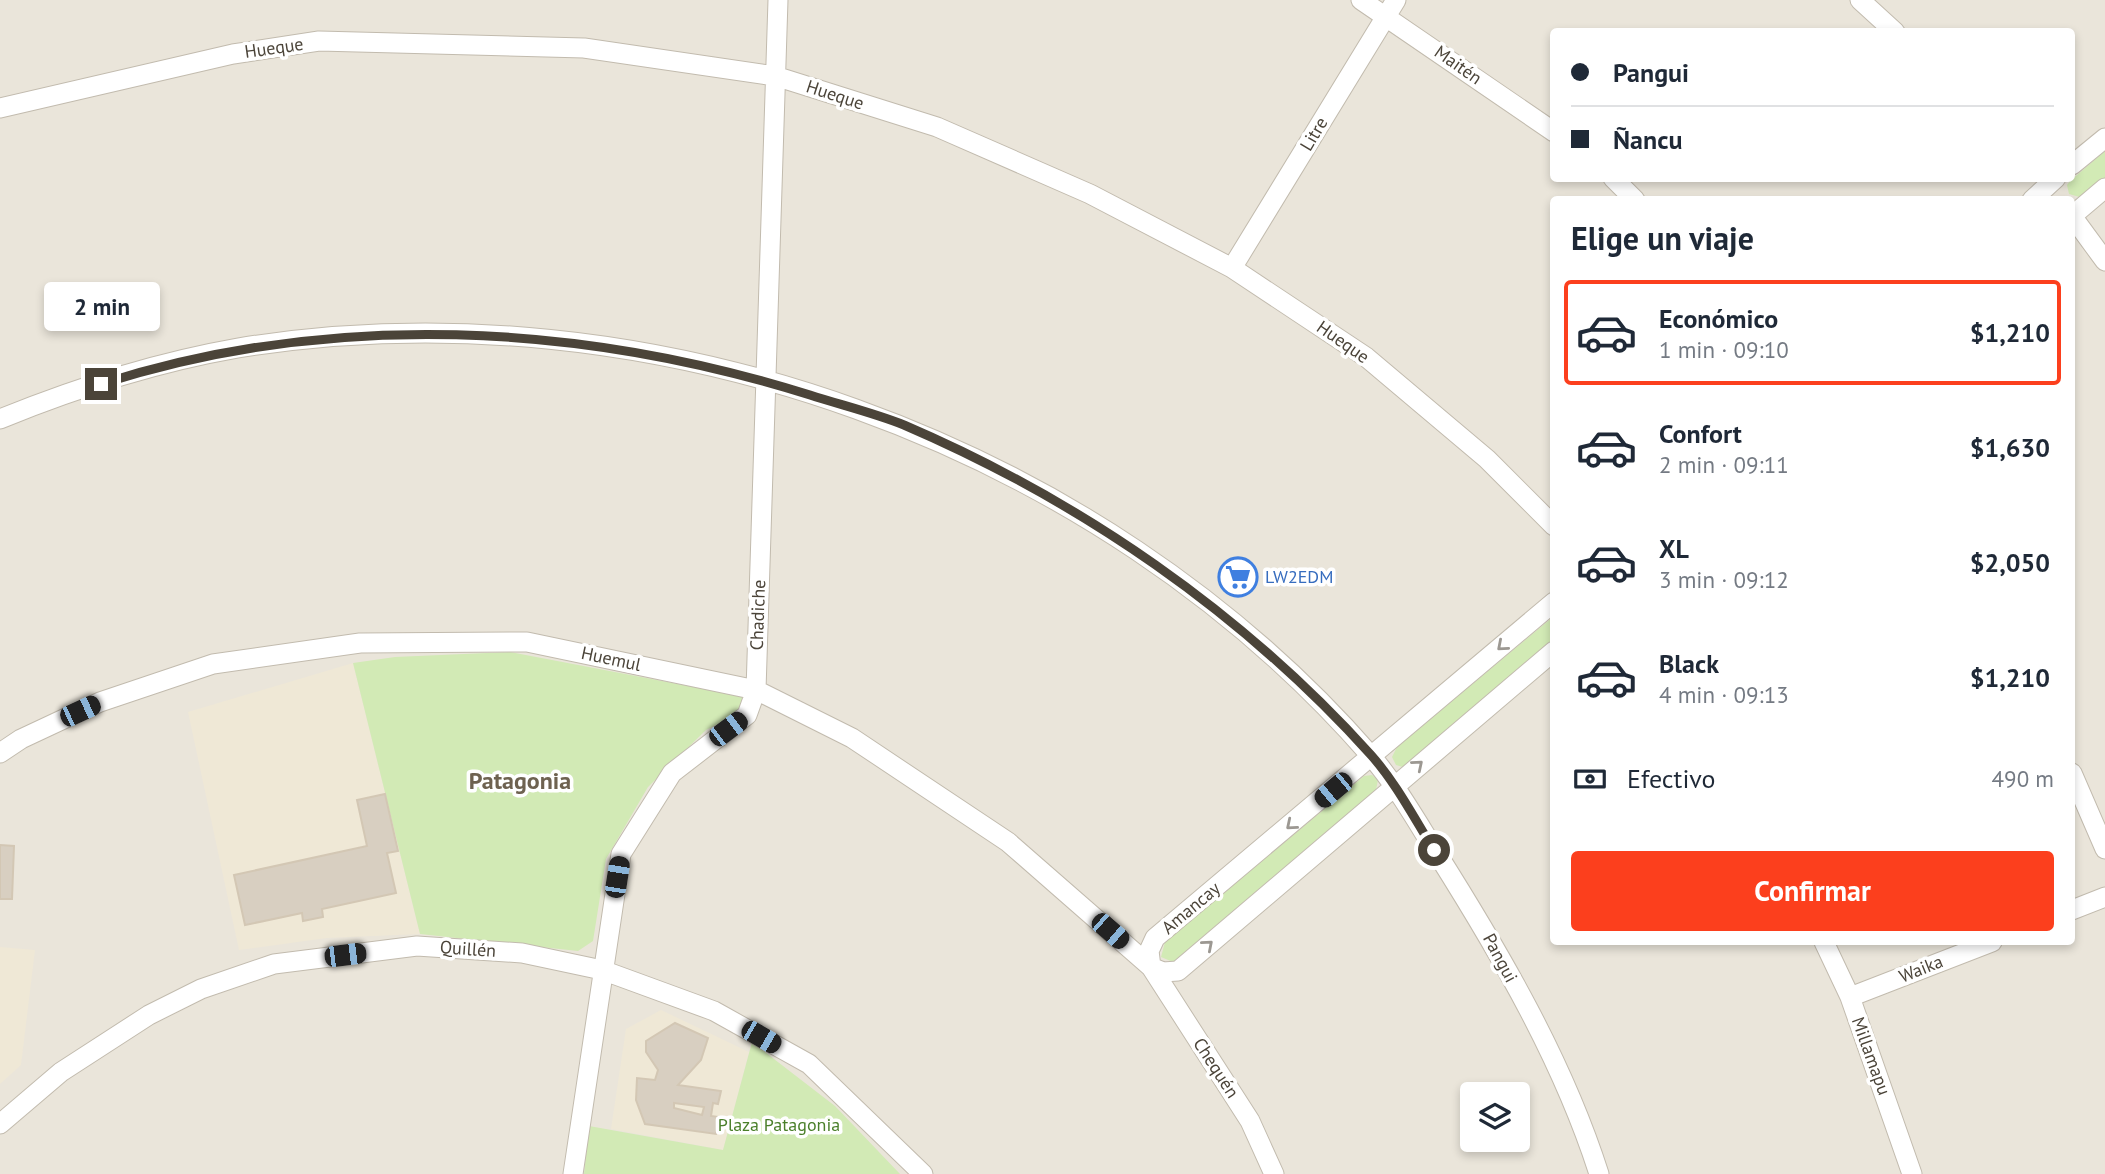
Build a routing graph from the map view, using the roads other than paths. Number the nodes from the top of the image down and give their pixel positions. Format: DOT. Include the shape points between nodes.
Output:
graph roads {
  1 [pos="778,0"];
  2 [pos="1361,0"];
  3 [pos="1860,0"];
  4 [pos="1391,8"];
  5 [pos="1891,28"];
  6 [pos="775,76"];
  7 [pos="0,108"];
  8 [pos="1550,129"];
  9 [pos="2105,138"];
  10 [pos="2075,163"];
  11 [pos="1616,182"];
  12 [pos="2105,188"];
  13 [pos="1631,196"];
  14 [pos="2075,213"];
  15 [pos="2075,220"];
  16 [pos="2105,261"];
  17 [pos="1233,268"];
  18 [pos="766,381"];
  19 [pos="0,419"];
  20 [pos="1550,522"];
  21 [pos="1550,605"];
  22 [pos="1550,653"];
  23 [pos="756,690"];
  24 [pos="0,753"];
  25 [pos="1373,757"];
  26 [pos="2075,781"];
  27 [pos="1393,786"];
  28 [pos="2105,849"];
  29 [pos="2105,897"];
  30 [pos="2075,909"];
  31 [pos="1825,945"];
  32 [pos="1984,945"];
  33 [pos="1151,967"];
  34 [pos="603,970"];
  35 [pos="1850,997"];
  36 [pos="0,1124"];
  37 [pos="921,1172"];
  38 [pos="573,1174"];
  39 [pos="1274,1174"];
  40 [pos="1599,1174"];
  41 [pos="1912,1174"];
  1 -- 6 [label="street, Chadiche"];
  2 -- 4 [label="street, Maitén"];
  3 -- 5 [label="street"];
  4 -- 8 [label="street, Maitén"];
  4 -- 17 [label="street, Litre"];
  6 -- 7 [label="street, Hueque" via="584,48 319,41 233,54"];
  6 -- 17 [label="street, Hueque" via="937,127 1090,194"];
  6 -- 18 [label="street, Chadiche"];
  9 -- 10 [label="street"];
  11 -- 13 [label="street"];
  12 -- 14 [label="street"];
  15 -- 16 [label="street"];
  17 -- 20 [label="street, Hueque" via="1366,357 1487,459"];
  18 -- 19 [label="street, Pangui" via="638,350 464,333 322,338 237,348 148,369"];
  18 -- 23 [label="street, Chadiche"];
  18 -- 25 [label="street, Pangui" via="901,424 1045,494 1180,580 1275,658"];
  21 -- 25 [label="street, Amancay, one-way"];
  27 -- 22 [label="street, one-way"];
  23 -- 24 [label="street, Huemul" via="527,642 360,643 213,664 100,702"];
  23 -- 33 [label="street, Huemul" via="852,738 1008,842"];
  23 -- 34 [label="street, Chadiche" via="747,715 672,773 621,854"];
  25 -- 27 [label="street, Pangui"];
  25 -- 33 [label="street, Amancay, one-way" via="1155,938 1149,951"];
  26 -- 28 [label="street"];
  33 -- 27 [label="street, one-way" via="1178,971"];
  27 -- 40 [label="street, Pangui" via="1488,934 1579,1110"];
  29 -- 30 [label="street"];
  31 -- 35 [label="street, Millamapu"];
  32 -- 35 [label="street, Waika"];
  33 -- 39 [label="street, Chequén" via="1250,1121"];
  34 -- 36 [label="street, Quillén" via="522,953 417,946 274,964 201,989 149,1015 61,1072"];
  34 -- 37 [label="street, Quillén" via="714,1011 809,1064"];
  34 -- 38 [label="street, Chadiche"];
  35 -- 41 [label="street, Millamapu"];
}
